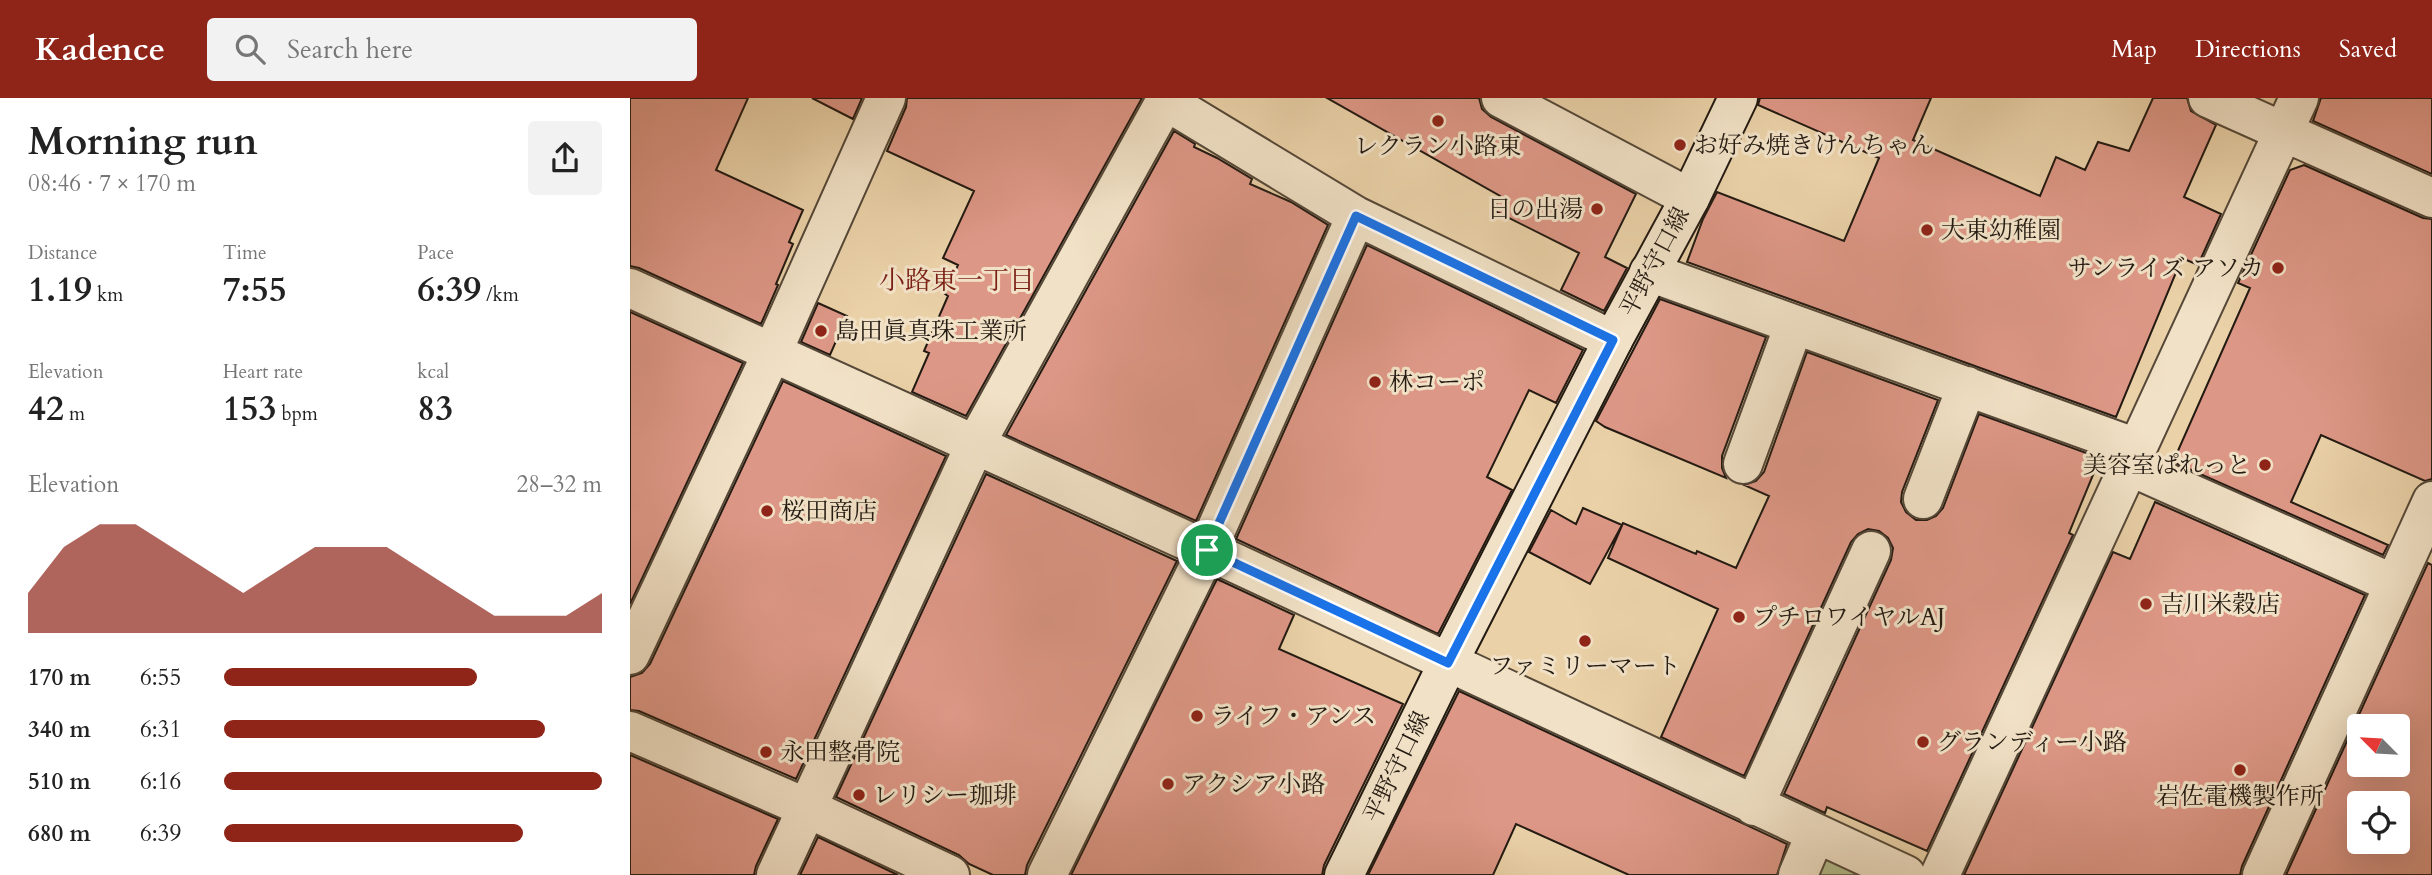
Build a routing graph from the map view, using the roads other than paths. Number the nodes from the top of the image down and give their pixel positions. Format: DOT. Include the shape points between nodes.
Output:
graph roads {
  1 [pos="886,98"];
  2 [pos="1501,98"];
  3 [pos="1738,98"];
  4 [pos="2208,98"];
  5 [pos="1167,99"];
  6 [pos="2291,114"];
  7 [pos="1690,198"];
  8 [pos="2432,198"];
  9 [pos="1356,216"];
  10 [pos="1649,272"];
  11 [pos="630,288"];
  12 [pos="1794,325"];
  13 [pos="1613,340"];
  14 [pos="772,353"];
  15 [pos="1968,386"];
  16 [pos="975,445"];
  17 [pos="2133,457"];
  18 [pos="1743,464"];
  19 [pos="1923,499"];
  20 [pos="2432,501"];
  21 [pos="1207,550"];
  22 [pos="1871,551"];
  23 [pos="2394,583"];
  24 [pos="630,655"];
  25 [pos="1448,663"];
  26 [pos="630,731"];
  27 [pos="1754,806"];
  28 [pos="807,808"];
  29 [pos="1815,835"];
  30 [pos="776,875"];
  31 [pos="950,875"];
  32 [pos="1047,875"];
  33 [pos="1344,875"];
  34 [pos="1798,875"];
  35 [pos="1906,875"];
  36 [pos="1940,875"];
  37 [pos="2262,875"];
  1 -- 14 [label="street"];
  2 -- 7 [label="street"];
  3 -- 7 [label="street, 平野守口線"];
  4 -- 6 [label="street"];
  5 -- 9 [label="street"];
  5 -- 16 [label="street"];
  6 -- 8 [label="street"];
  6 -- 17 [label="street"];
  7 -- 10 [label="street, 平野守口線"];
  9 -- 13 [label="street"];
  9 -- 21 [label="street"];
  10 -- 12 [label="street"];
  10 -- 13 [label="street, 平野守口線"];
  11 -- 14 [label="street"];
  12 -- 15 [label="street"];
  12 -- 18 [label="street"];
  13 -- 25 [label="street, 平野守口線"];
  14 -- 16 [label="street"];
  14 -- 24 [label="street"];
  15 -- 17 [label="street"];
  15 -- 19 [label="street"];
  16 -- 21 [label="street"];
  16 -- 28 [label="street"];
  17 -- 23 [label="street"];
  17 -- 36 [label="street"];
  20 -- 23 [label="street"];
  21 -- 25 [label="street"];
  21 -- 32 [label="street"];
  22 -- 27 [label="street"];
  23 -- 37 [label="street"];
  25 -- 27 [label="street"];
  25 -- 33 [label="street, 平野守口線"];
  26 -- 28 [label="street"];
  27 -- 29 [label="street"];
  28 -- 30 [label="street"];
  28 -- 31 [label="street"];
  29 -- 34 [label="street"];
  29 -- 35 [label="street"];
}
